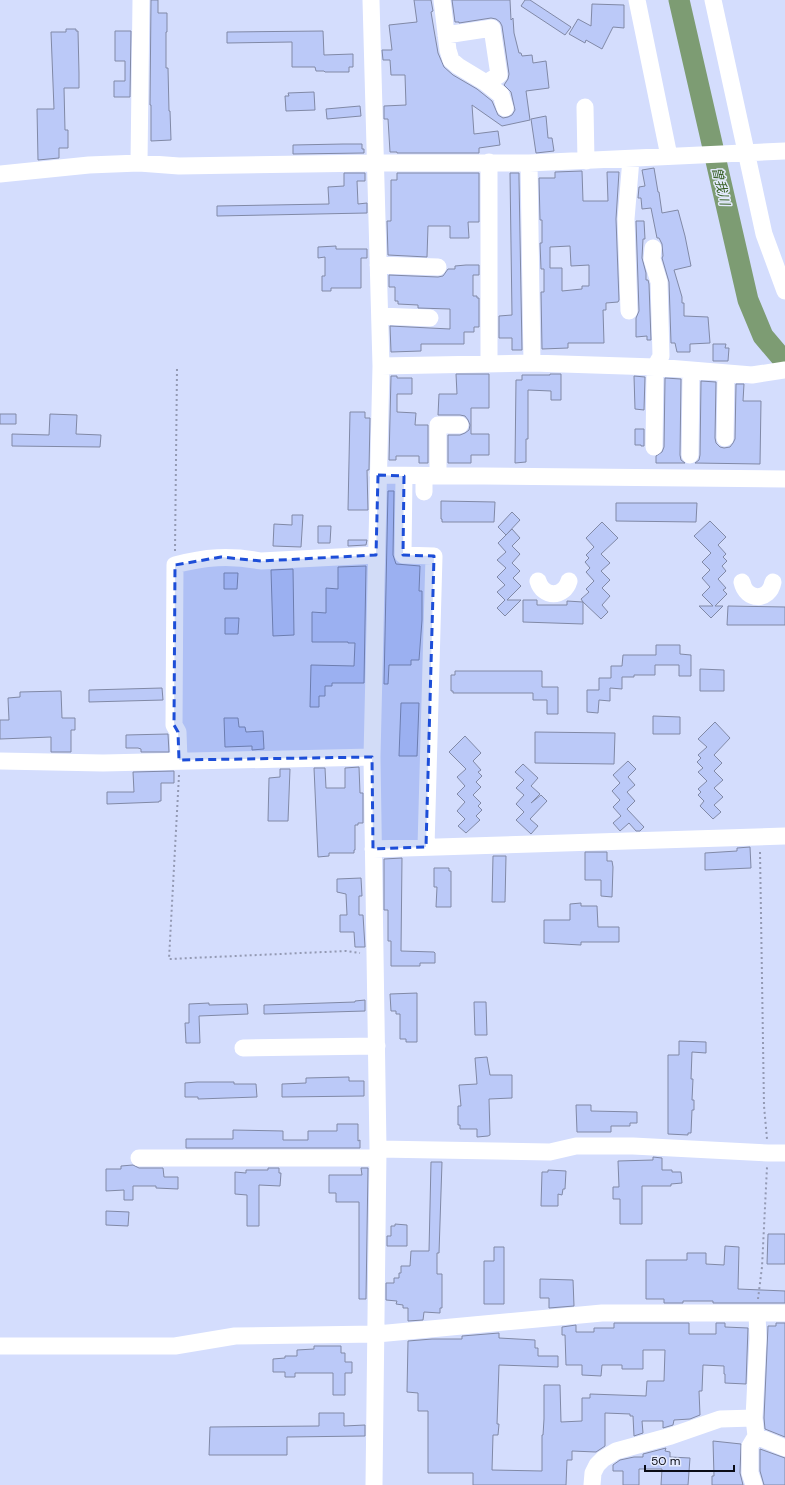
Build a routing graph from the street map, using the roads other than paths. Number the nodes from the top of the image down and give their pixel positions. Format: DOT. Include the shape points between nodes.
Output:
graph roads {
  1 [pos="141,0"];
  2 [pos="371,0"];
  3 [pos="442,0"];
  4 [pos="637,0"];
  5 [pos="713,0"];
  6 [pos="446,35"];
  7 [pos="486,83"];
  8 [pos="585,107"];
  9 [pos="505,108"];
  10 [pos="785,151"];
  11 [pos="742,153"];
  12 [pos="672,156"];
  13 [pos="631,159"];
  14 [pos="586,161"];
  15 [pos="489,162"];
  16 [pos="140,163"];
  17 [pos="375,163"];
  18 [pos="529,163"];
  19 [pos="0,174"];
  20 [pos="653,248"];
  21 [pos="378,265"];
  22 [pos="438,267"];
  23 [pos="785,291"];
  24 [pos="629,311"];
  25 [pos="380,316"];
  26 [pos="430,318"];
  27 [pos="532,363"];
  28 [pos="489,364"];
  29 [pos="381,366"];
  30 [pos="655,367"];
  31 [pos="691,370"];
  32 [pos="785,370"];
  33 [pos="726,373"];
  34 [pos="460,425"];
  35 [pos="725,438"];
  36 [pos="654,448"];
  37 [pos="690,455"];
  38 [pos="378,475"];
  39 [pos="404,476"];
  40 [pos="429,481"];
  41 [pos="777,482"];
  42 [pos="376,555"];
  43 [pos="569,580"];
  44 [pos="538,581"];
  45 [pos="742,582"];
  46 [pos="773,582"];
  47 [pos="372,757"];
  48 [pos="179,760"];
  49 [pos="0,761"];
  50 [pos="771,834"];
  51 [pos="426,847"];
  52 [pos="373,849"];
  53 [pos="377,1046"];
  54 [pos="243,1048"];
  55 [pos="378,1153"];
  56 [pos="785,1153"];
  57 [pos="139,1158"];
  58 [pos="785,1313"];
  59 [pos="757,1314"];
  60 [pos="377,1334"];
  61 [pos="0,1346"];
  62 [pos="754,1418"];
  63 [pos="756,1436"];
  64 [pos="785,1448"];
  65 [pos="374,1485"];
  66 [pos="592,1485"];
  67 [pos="754,1485"];
  1 -- 16 [label="street"];
  2 -- 17 [label="street"];
  3 -- 6 [label="street"];
  4 -- 12 [label="street"];
  5 -- 11 [label="street"];
  6 -- 7 [label="street" via="451,60"];
  6 -- 7 [label="street" via="492,28 499,75"];
  7 -- 9 [label="street" via="501,95"];
  8 -- 14 [label="street"];
  10 -- 11 [label="street"];
  11 -- 12 [label="street"];
  11 -- 23 [label="street" via="764,234"];
  12 -- 13 [label="street"];
  13 -- 14 [label="street"];
  13 -- 24 [label="street" via="626,219"];
  14 -- 18 [label="street"];
  15 -- 17 [label="street"];
  15 -- 18 [label="street"];
  15 -- 28 [label="street"];
  16 -- 17 [label="street" via="179,166"];
  16 -- 19 [label="street" via="89,165"];
  17 -- 21 [label="street"];
  18 -- 27 [label="street"];
  20 -- 30 [label="street" via="652,259 659,282 661,356"];
  21 -- 22 [label="street"];
  21 -- 25 [label="street"];
  25 -- 26 [label="street"];
  25 -- 29 [label="street"];
  27 -- 28 [label="street"];
  27 -- 30 [label="street"];
  28 -- 29 [label="street"];
  29 -- 38 [label="street"];
  30 -- 31 [label="street"];
  30 -- 36 [label="street"];
  31 -- 33 [label="street"];
  31 -- 37 [label="street"];
  32 -- 33 [label="street" via="757,374"];
  33 -- 35 [label="street"];
  34 -- 40 [label="street" via="438,426"];
  38 -- 39 [label="street"];
  38 -- 42 [label="street"];
  39 -- 40 [label="street"];
  39 -- 51 [label="street" via="403,555 431,558 438,594"];
  40 -- 41 [label="street" via="539,484"];
  42 -- 47 [label="street"];
  42 -- 48 [label="street" via="261,560 242,557 200,558 175,565 174,726 178,732"];
  43 -- 44 [label="street" via="562,592 554,594 545,592"];
  45 -- 46 [label="street" via="745,591 758,597 770,591"];
  47 -- 48 [label="street"];
  47 -- 52 [label="street"];
  48 -- 49 [label="street" via="103,763"];
  50 -- 51 [label="street" via="498,840"];
  51 -- 52 [label="street"];
  52 -- 53 [label="street"];
  53 -- 54 [label="street"];
  53 -- 55 [label="street"];
  55 -- 56 [label="street" via="550,1152 576,1146 633,1146"];
  55 -- 57 [label="street"];
  55 -- 60 [label="street"];
  58 -- 59 [label="street"];
  59 -- 60 [label="street" via="602,1313"];
  59 -- 62 [label="street"];
  60 -- 61 [label="street" via="235,1336 175,1346"];
  60 -- 65 [label="street"];
  62 -- 63 [label="street"];
  62 -- 66 [label="street" via="720,1419 616,1451 597,1465"];
  63 -- 64 [label="street"];
  63 -- 67 [label="street" via="750,1446 750,1473"];
}
